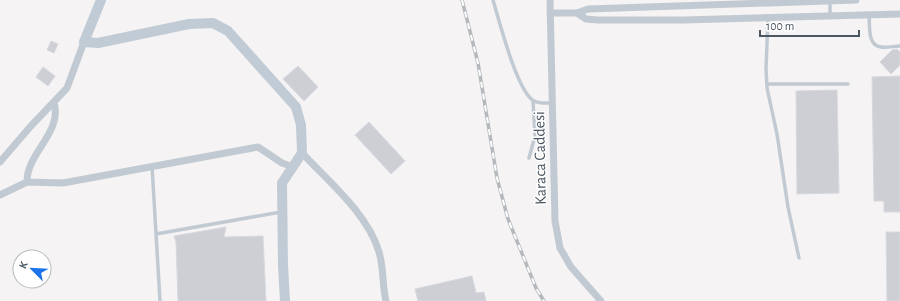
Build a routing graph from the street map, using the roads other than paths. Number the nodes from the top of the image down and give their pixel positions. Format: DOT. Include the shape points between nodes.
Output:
graph roads {
  1 [pos="101,0"];
  2 [pos="493,0"];
  3 [pos="550,0"];
  4 [pos="830,0"];
  5 [pos="856,0"];
  6 [pos="550,13"];
  7 [pos="577,14"];
  8 [pos="900,14"];
  9 [pos="869,15"];
  10 [pos="830,16"];
  11 [pos="768,18"];
  12 [pos="84,42"];
  13 [pos="900,46"];
  14 [pos="767,84"];
  15 [pos="848,84"];
  16 [pos="533,101"];
  17 [pos="54,103"];
  18 [pos="553,103"];
  19 [pos="302,153"];
  20 [pos="529,158"];
  21 [pos="0,162"];
  22 [pos="152,166"];
  23 [pos="293,167"];
  24 [pos="27,182"];
  25 [pos="0,195"];
  26 [pos="282,212"];
  27 [pos="156,234"];
  28 [pos="799,258"];
  29 [pos="160,301"];
  30 [pos="285,301"];
  31 [pos="386,301"];
  32 [pos="601,301"];
  1 -- 12 [label="street"];
  2 -- 16 [label="lane" via="511,59 524,91"];
  3 -- 6 [label="street, Karaca Caddesi"];
  4 -- 5 [label="street"];
  4 -- 7 [label="street" via="588,9"];
  4 -- 10 [label="lane"];
  6 -- 7 [label="street"];
  6 -- 18 [label="street, Karaca Caddesi"];
  7 -- 11 [label="street" via="586,19 598,20"];
  8 -- 9 [label="street"];
  9 -- 10 [label="street"];
  9 -- 13 [label="lane" via="870,38 876,46"];
  10 -- 11 [label="street"];
  11 -- 14 [label="lane"];
  12 -- 17 [label="street" via="67,88"];
  12 -- 19 [label="street" via="98,43 189,24 213,23 228,31 296,106 301,125"];
  14 -- 15 [label="lane"];
  14 -- 28 [label="lane"];
  16 -- 18 [label="lane"];
  16 -- 20 [label="lane" via="535,136"];
  17 -- 21 [label="street"];
  17 -- 24 [label="street" via="55,116 50,131 29,166 26,173"];
  18 -- 32 [label="street, Karaca Caddesi" via="555,221 560,248 571,267"];
  19 -- 23 [label="street"];
  19 -- 31 [label="street" via="367,224 382,260"];
  22 -- 23 [label="street" via="258,147"];
  22 -- 24 [label="street" via="62,183"];
  22 -- 27 [label="lane"];
  23 -- 26 [label="street" via="282,183"];
  24 -- 25 [label="street"];
  26 -- 27 [label="lane"];
  26 -- 30 [label="street"];
  27 -- 29 [label="lane"];
}
